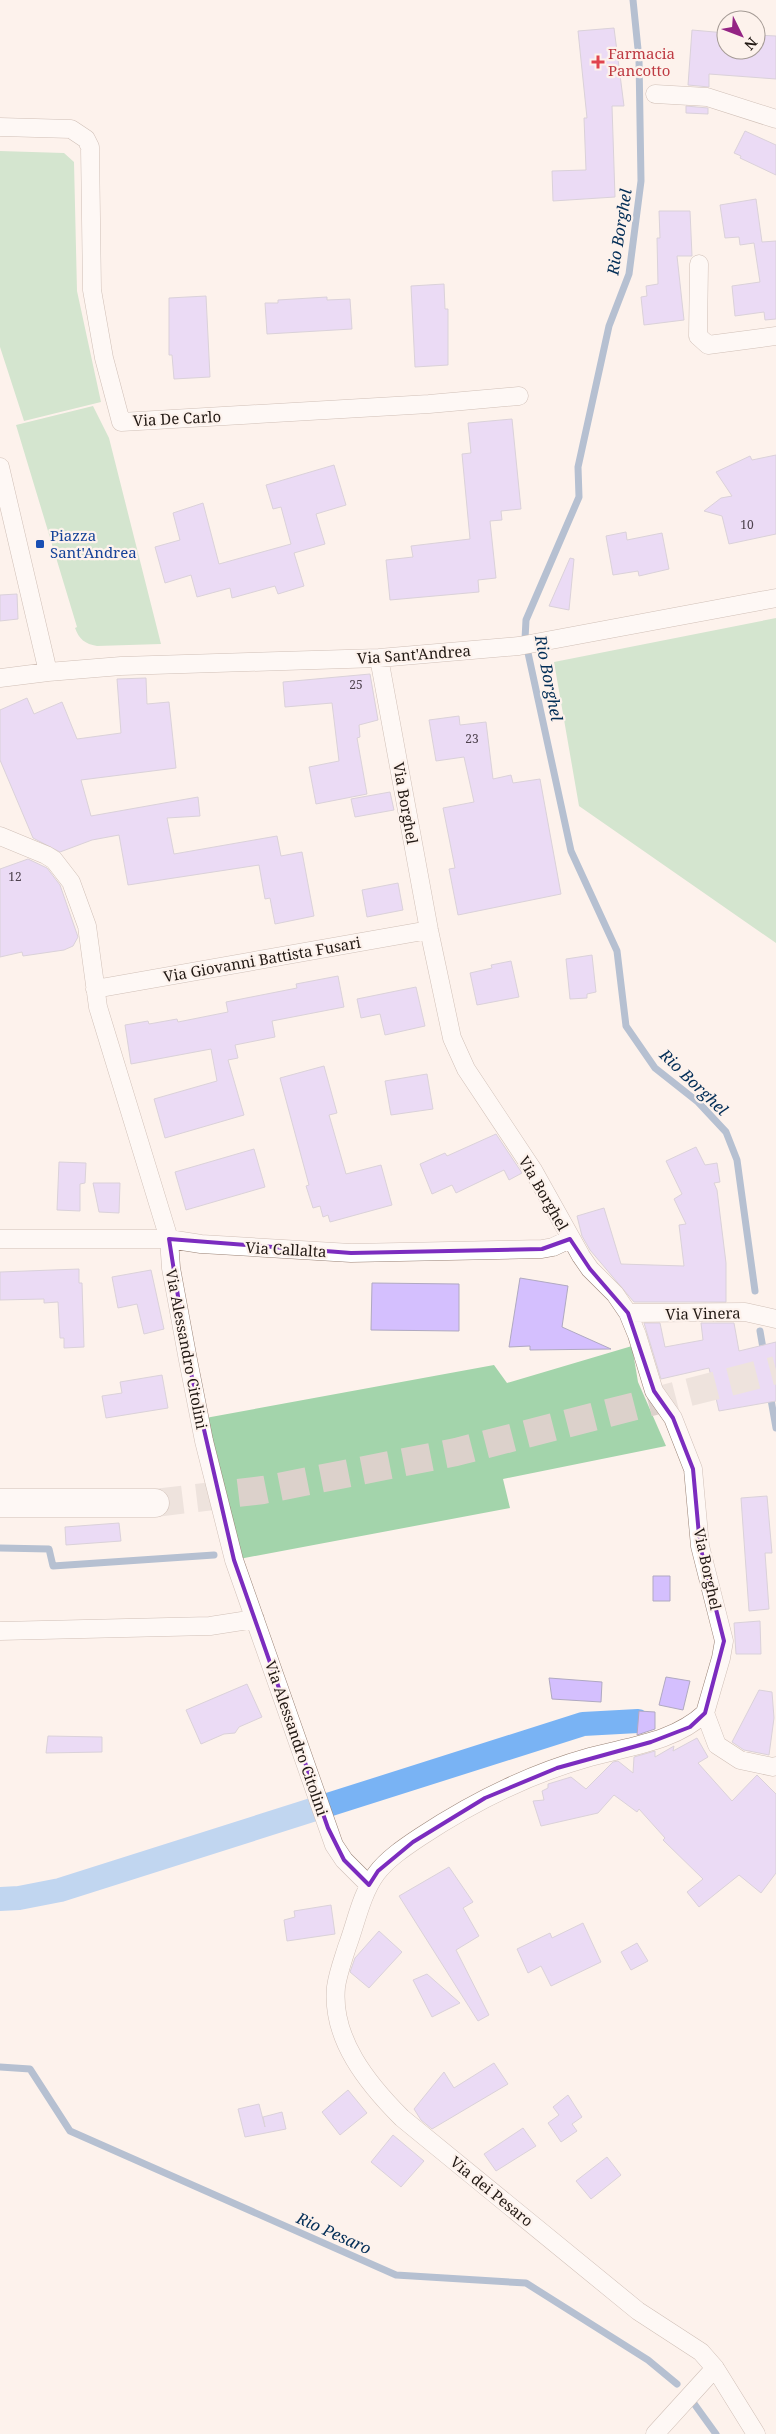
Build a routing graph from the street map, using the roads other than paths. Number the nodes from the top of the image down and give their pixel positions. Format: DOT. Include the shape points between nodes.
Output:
graph roads {
  1 [pos="655,94"];
  2 [pos="776,119"];
  3 [pos="0,127"];
  4 [pos="699,264"];
  5 [pos="776,336"];
  6 [pos="519,396"];
  7 [pos="0,467"];
  8 [pos="5,505"];
  9 [pos="776,598"];
  10 [pos="379,658"];
  11 [pos="48,672"];
  12 [pos="0,678"];
  13 [pos="0,836"];
  14 [pos="429,930"];
  15 [pos="95,989"];
  16 [pos="0,1239"];
  17 [pos="169,1239"];
  18 [pos="570,1239"];
  19 [pos="628,1313"];
  20 [pos="776,1319"];
  21 [pos="0,1503"];
  22 [pos="155,1503"];
  23 [pos="255,1619"];
  24 [pos="0,1631"];
  25 [pos="705,1713"];
  26 [pos="774,1767"];
  27 [pos="368,1885"];
  28 [pos="715,2368"];
  29 [pos="655,2434"];
  30 [pos="756,2434"];
  1 -- 2 [label="street" via="707,97"];
  3 -- 6 [label="street, Via De Carlo" via="71,129 86,139 90,147 92,290 104,358 121,422"];
  4 -- 5 [label="street" via="698,336 708,346"];
  7 -- 8 [label="street"];
  8 -- 11 [label="street"];
  9 -- 10 [label="street, Via Sant'Andrea" via="526,645"];
  10 -- 11 [label="street, Via Sant'Andrea" via="121,666"];
  10 -- 14 [label="street, Via Borghel"];
  11 -- 12 [label="street, Via Sant'Andrea"];
  13 -- 15 [label="street, Via Alessandro Citolini" via="46,854 71,882 87,926"];
  14 -- 15 [label="street, Via Giovanni Battista Fusari"];
  14 -- 18 [label="street, Via Borghel" via="457,1052 533,1170"];
  15 -- 17 [label="street, Via Alessandro Citolini"];
  16 -- 17 [label="street, Via Callalta"];
  17 -- 18 [label="street, Via Callalta" via="201,1244 351,1253 542,1249 558,1246"];
  17 -- 23 [label="street, Via Alessandro Citolini" via="204,1441 234,1560"];
  18 -- 19 [label="street, Via Borghel" via="590,1269 615,1294"];
  19 -- 20 [label="street, Via Vinera" via="745,1312"];
  19 -- 25 [label="street, Via Borghel" via="654,1391 673,1418 693,1468 700,1546 724,1642"];
  21 -- 22 [label="main road"];
  23 -- 24 [label="street" via="210,1626"];
  23 -- 27 [label="street, Via Alessandro Citolini" via="328,1828 344,1860"];
  25 -- 26 [label="street" via="717,1745 740,1760"];
  25 -- 27 [label="street" via="690,1726 651,1742 557,1768 485,1798 414,1842 378,1871"];
  27 -- 28 [label="street, Via dei Pesaro" via="339,1971 336,2005 355,2062 376,2092 402,2118 638,2311 696,2348"];
  28 -- 29 [label="street"];
  28 -- 30 [label="street, Via dei Pesaro"];
}
